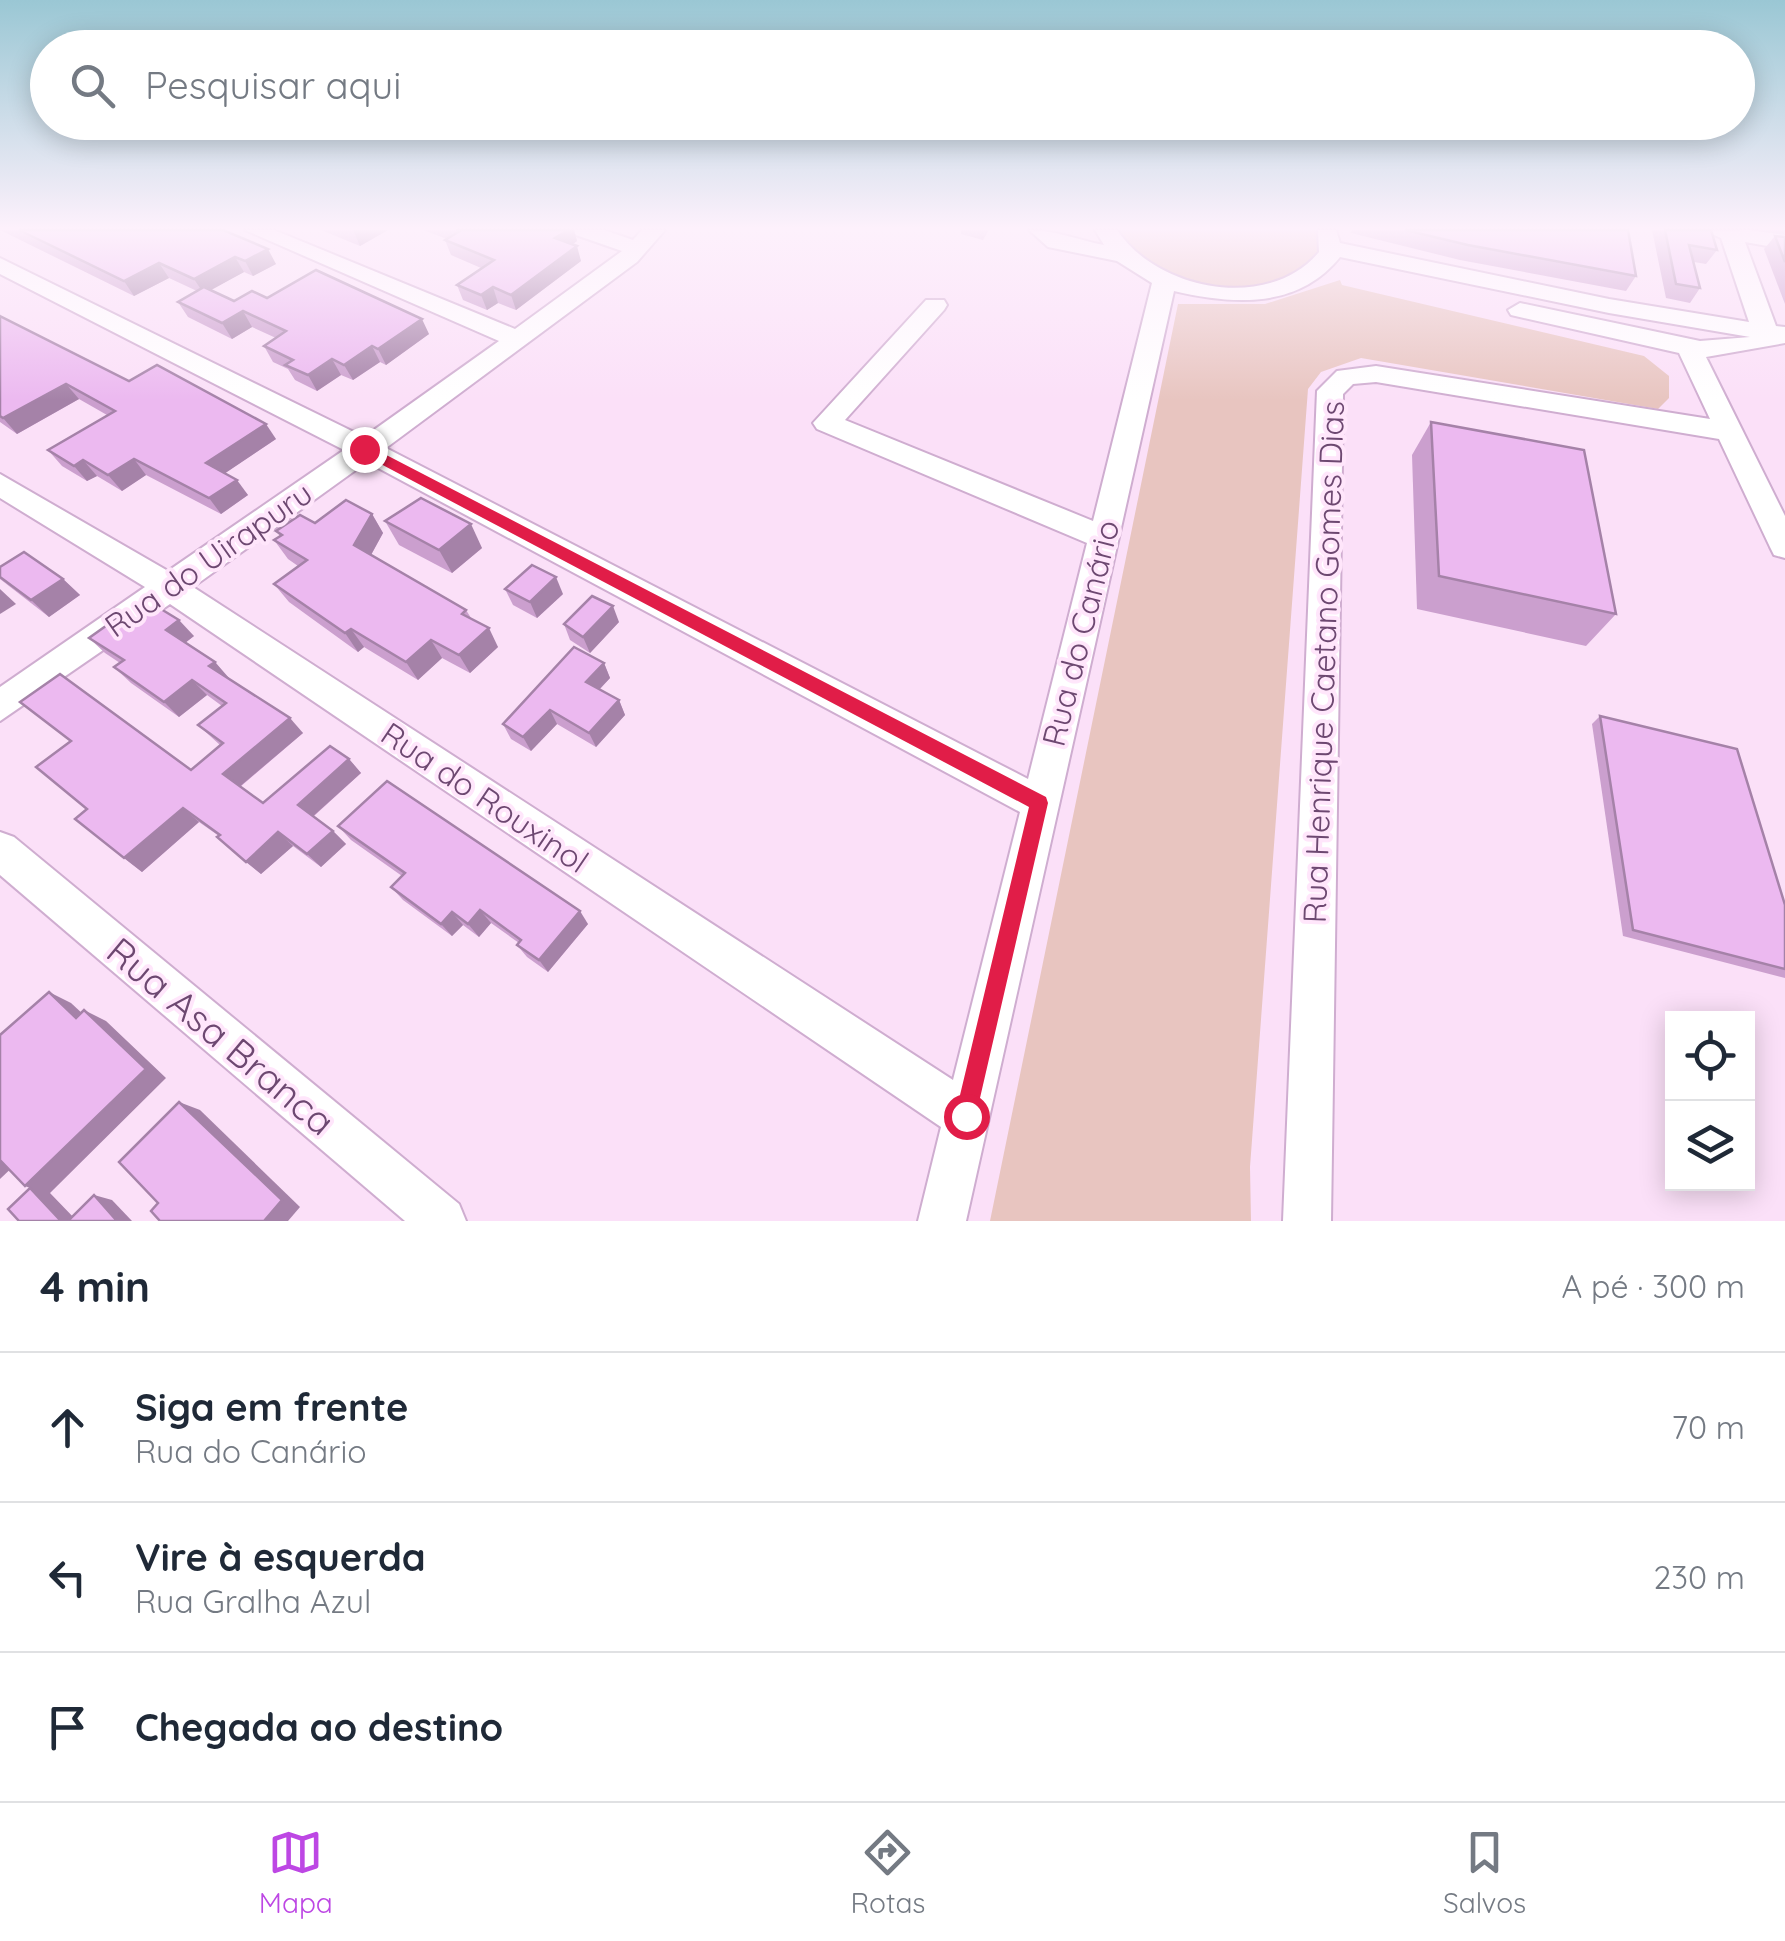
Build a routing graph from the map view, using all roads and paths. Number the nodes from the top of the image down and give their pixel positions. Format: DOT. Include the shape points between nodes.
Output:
graph roads {
  1 [pos="42,287"];
  2 [pos="391,287"];
  3 [pos="584,287"];
  4 [pos="1163,287"];
  5 [pos="1196,287"];
  6 [pos="1286,287"];
  7 [pos="1466,287"];
  8 [pos="1516,287"];
  9 [pos="1751,287"];
  10 [pos="935,304"];
  11 [pos="1608,306"];
  12 [pos="1776,336"];
  13 [pos="517,340"];
  14 [pos="1658,341"];
  15 [pos="1689,348"];
  16 [pos="1726,351"];
  17 [pos="1710,396"];
  18 [pos="1728,430"];
  19 [pos="364,449"];
  20 [pos="0,484"];
  21 [pos="1103,537"];
  22 [pos="1785,547"];
  23 [pos="169,587"];
  24 [pos="0,706"];
  25 [pos="1039,803"];
  26 [pos="0,850"];
  27 [pos="966,1116"];
  28 [pos="442,1221"];
  29 [pos="942,1221"];
  30 [pos="1308,1221"];
  1 -- 19 [label="street"];
  2 -- 13 [label="street"];
  3 -- 13 [label="street, Rua do Uirapuru"];
  4 -- 21 [label="street, Rua do Canário"];
  5 -- 6 [label="street" via="1219,292"];
  7 -- 14 [label="street"];
  8 -- 11 [label="street"];
  9 -- 12 [label="street"];
  10 -- 21 [label="street" via="828,423"];
  11 -- 12 [label="street"];
  11 -- 15 [label="street"];
  12 -- 16 [label="street"];
  13 -- 19 [label="street, Rua do Uirapuru"];
  14 -- 15 [label="street"];
  14 -- 17 [label="street"];
  15 -- 16 [label="street"];
  15 -- 17 [label="street"];
  16 -- 17 [label="street"];
  17 -- 18 [label="street"];
  18 -- 22 [label="street"];
  18 -- 30 [label="street, Rua Henrique Caetano Gomes Dias" via="1376,374 1346,377 1330,391"];
  19 -- 23 [label="street, Rua do Uirapuru"];
  19 -- 25 [label="street"];
  20 -- 23 [label="street, Rua do Rouxinol"];
  21 -- 25 [label="street, Rua do Canário"];
  23 -- 24 [label="street, Rua do Uirapuru"];
  23 -- 27 [label="street, Rua do Rouxinol"];
  25 -- 27 [label="street, Rua do Canário"];
  26 -- 28 [label="street, Rua Asa Branca"];
  27 -- 29 [label="street, Rua do Canário"];
}
